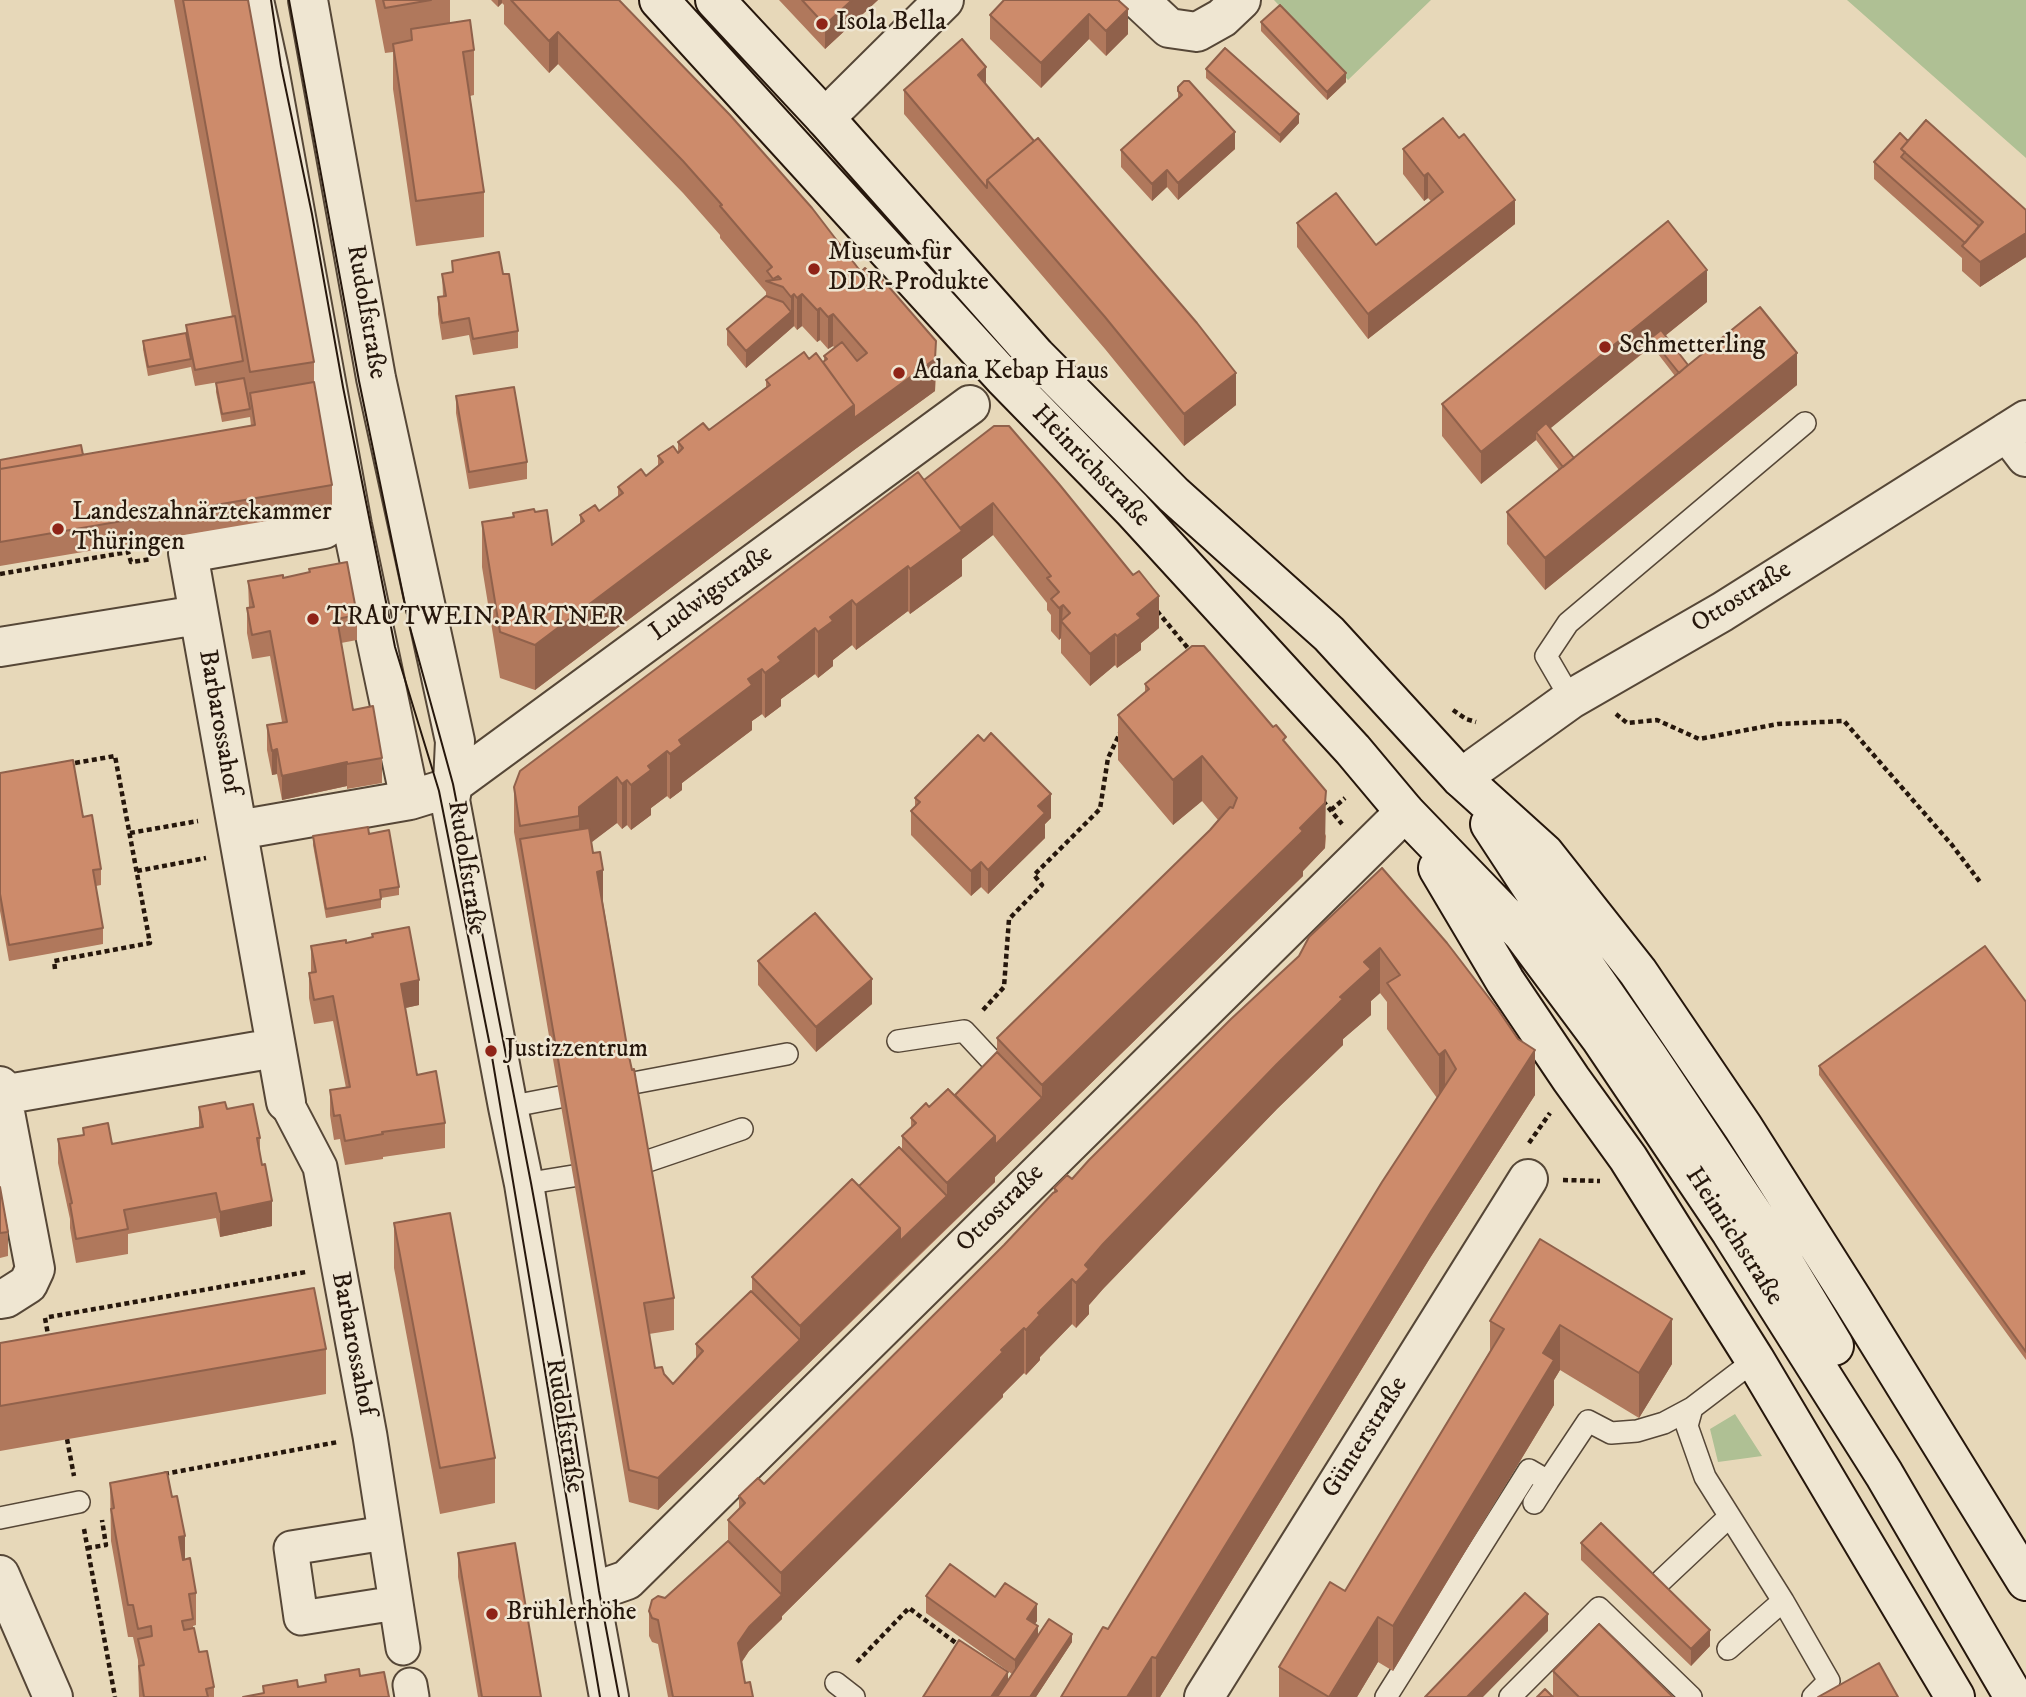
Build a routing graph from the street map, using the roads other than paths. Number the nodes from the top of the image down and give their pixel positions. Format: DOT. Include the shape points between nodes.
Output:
graph roads {
  1 [pos="254,0"];
  2 [pos="308,0"];
  3 [pos="659,0"];
  4 [pos="715,0"];
  5 [pos="944,0"];
  6 [pos="1139,0"];
  7 [pos="1241,0"];
  8 [pos="825,118"];
  9 [pos="970,405"];
  10 [pos="1805,423"];
  11 [pos="2020,436"];
  12 [pos="324,529"];
  13 [pos="198,615"];
  14 [pos="0,648"];
  15 [pos="1571,699"];
  16 [pos="1461,778"];
  17 [pos="453,784"];
  18 [pos="410,800"];
  19 [pos="1405,812"];
  20 [pos="238,832"];
  21 [pos="898,1041"];
  22 [pos="275,1048"];
  23 [pos="787,1054"];
  24 [pos="1006,1075"];
  25 [pos="628,1084"];
  26 [pos="1,1091"];
  27 [pos="560,1097"];
  28 [pos="286,1102"];
  29 [pos="508,1107"];
  30 [pos="742,1129"];
  31 [pos="645,1162"];
  32 [pos="1527,1163"];
  33 [pos="573,1176"];
  34 [pos="524,1184"];
  35 [pos="0,1298"];
  36 [pos="1755,1360"];
  37 [pos="1692,1408"];
  38 [pos="1548,1481"];
  39 [pos="79,1502"];
  40 [pos="1534,1503"];
  41 [pos="1729,1517"];
  42 [pos="0,1518"];
  43 [pos="385,1533"];
  44 [pos="2022,1569"];
  45 [pos="0,1575"];
  46 [pos="1662,1580"];
  47 [pos="590,1593"];
  48 [pos="1783,1601"];
  49 [pos="396,1603"];
  50 [pos="403,1648"];
  51 [pos="1728,1649"];
  52 [pos="2026,1667"];
  53 [pos="836,1683"];
  54 [pos="53,1697"];
  55 [pos="609,1697"];
  56 [pos="854,1697"];
  57 [pos="1205,1697"];
  58 [pos="1386,1697"];
  59 [pos="1510,1697"];
  60 [pos="1691,1697"];
  61 [pos="1814,1697"];
  62 [pos="1955,1697"];
  63 [pos="2014,1697"];
  1 -- 18 [label="street, Rudolfstraße" via="352,525"];
  2 -- 17 [label="street, Rudolfstraße" via="376,378 455,741"];
  3 -- 19 [label="street, Heinrichstraße" via="995,368 1132,509"];
  4 -- 8 [label="street, Heinrichstraße"];
  5 -- 8 [label="street"];
  6 -- 7 [label="street" via="1169,28 1197,32"];
  8 -- 16 [label="street, Heinrichstraße" via="1036,356 1174,495 1329,634"];
  9 -- 17 [label="street, Ludwigstraße"];
  10 -- 15 [label="lane" via="1568,624 1546,656"];
  11 -- 15 [label="street, Ottostraße"];
  12 -- 13 [label="street, Barbarossahof" via="188,553"];
  13 -- 14 [label="street, Barbarossahof"];
  13 -- 20 [label="street, Barbarossahof"];
  15 -- 16 [label="street, Ottostraße"];
  16 -- 44 [label="street, Heinrichstraße" via="1544,853 1639,972 1743,1127"];
  16 -- 52 [label="street, Heinrichstraße" via="1771,1241"];
  17 -- 18 [label="street, Barbarossahof"];
  17 -- 29 [label="street, Rudolfstraße" via="450,800"];
  18 -- 20 [label="street, Barbarossahof"];
  19 -- 36 [label="street, Heinrichstraße" via="1505,981 1636,1170"];
  19 -- 47 [label="street, Ottostraße" via="1065,1136 627,1580"];
  19 -- 63 [label="street, Heinrichstraße" via="1522,933 1601,1039 1877,1462"];
  20 -- 22 [label="street, Barbarossahof"];
  21 -- 24 [label="lane" via="964,1031"];
  22 -- 26 [label="street"];
  22 -- 28 [label="street, Barbarossahof"];
  23 -- 25 [label="lane"];
  26 -- 35 [label="street" via="35,1269 28,1284"];
  27 -- 29 [label="lane"];
  28 -- 43 [label="street, Barbarossahof" via="320,1167"];
  29 -- 34 [label="street, Rudolfstraße"];
  30 -- 31 [label="lane"];
  32 -- 57 [label="street, Günterstraße"];
  33 -- 34 [label="lane"];
  34 -- 47 [label="street, Rudolfstraße"];
  36 -- 37 [label="lane"];
  36 -- 62 [label="street"];
  37 -- 38 [label="lane" via="1637,1431 1611,1433 1588,1421"];
  37 -- 41 [label="lane" via="1687,1426 1692,1444"];
  38 -- 40 [label="lane"];
  38 -- 58 [label="lane" via="1529,1470"];
  39 -- 42 [label="lane"];
  41 -- 46 [label="lane"];
  41 -- 48 [label="lane"];
  43 -- 49 [label="street, Barbarossahof"];
  43 -- 49 [label="street" via="291,1548 301,1618"];
  45 -- 54 [label="street"];
  47 -- 55 [label="street, Rudolfstraße"];
  48 -- 51 [label="lane"];
  48 -- 61 [label="lane" via="1829,1681"];
  49 -- 50 [label="street, Barbarossahof"];
  53 -- 56 [label="lane"];
  59 -- 60 [label="lane" via="1599,1608"];
}
